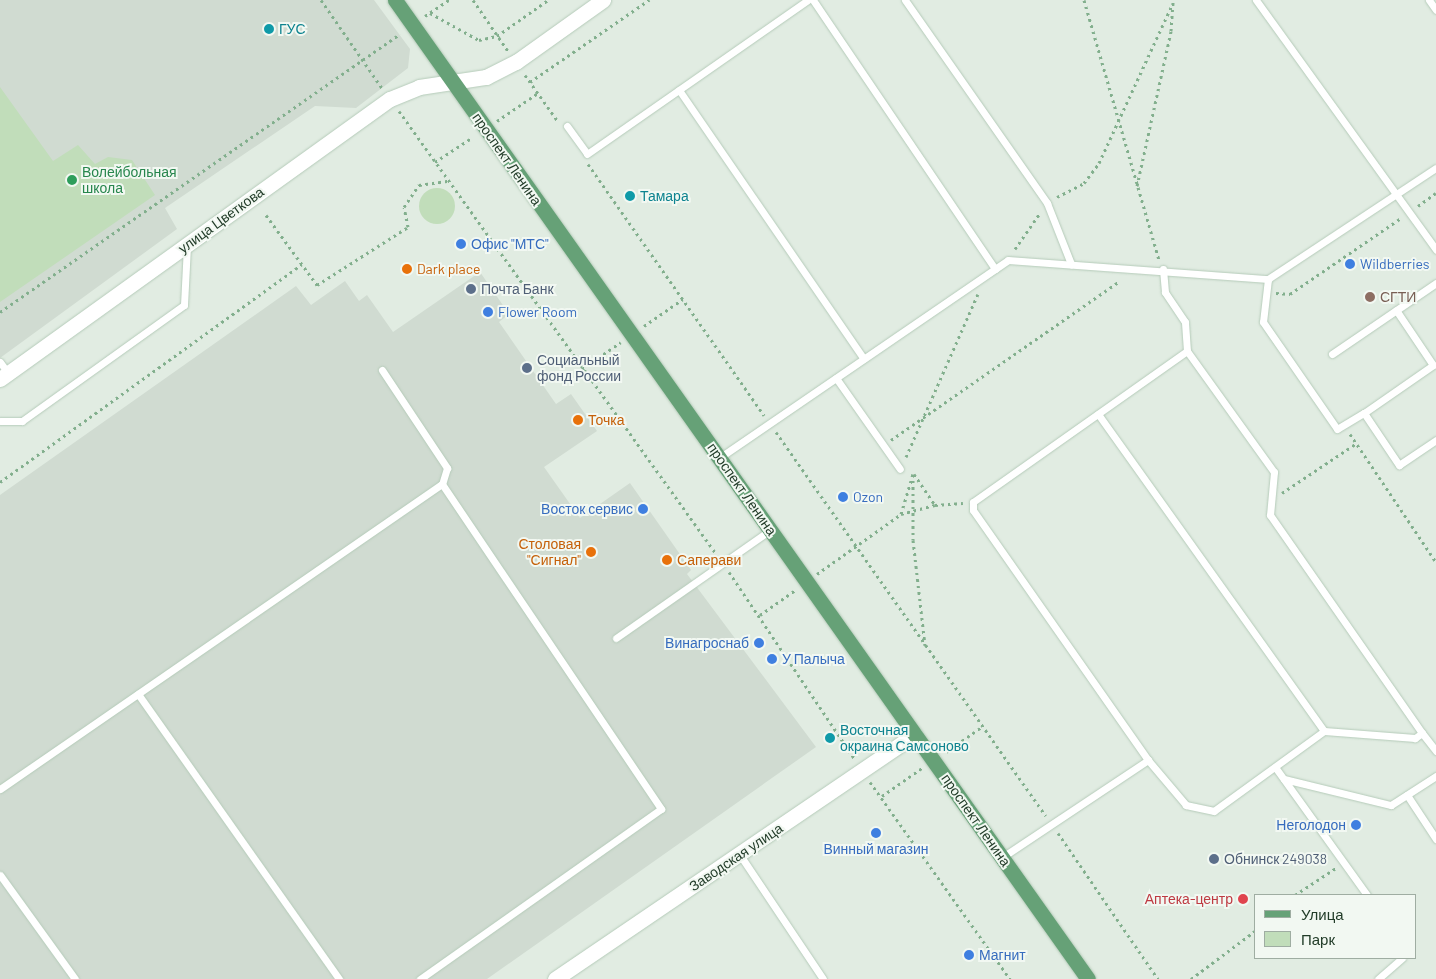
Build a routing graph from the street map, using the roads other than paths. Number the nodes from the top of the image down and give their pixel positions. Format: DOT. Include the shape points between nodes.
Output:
graph roads {
  1 [pos="395,0"];
  2 [pos="603,0"];
  3 [pos="808,0"];
  4 [pos="813,0"];
  5 [pos="905,0"];
  6 [pos="1256,0"];
  7 [pos="1429,0"];
  8 [pos="1436,10"];
  9 [pos="452,80"];
  10 [pos="679,90"];
  11 [pos="565,128"];
  12 [pos="1436,168"];
  13 [pos="1396,193"];
  14 [pos="187,244"];
  15 [pos="1436,250"];
  16 [pos="1071,264"];
  17 [pos="995,269"];
  18 [pos="1163,269"];
  19 [pos="1268,279"];
  20 [pos="1436,283"];
  21 [pos="1396,310"];
  22 [pos="1187,351"];
  23 [pos="1332,354"];
  24 [pos="864,359"];
  25 [pos="382,370"];
  26 [pos="3,372"];
  27 [pos="836,378"];
  28 [pos="1364,413"];
  29 [pos="1098,414"];
  30 [pos="0,421"];
  31 [pos="1436,440"];
  32 [pos="719,458"];
  33 [pos="902,465"];
  34 [pos="442,484"];
  35 [pos="770,530"];
  36 [pos="616,638"];
  37 [pos="138,694"];
  38 [pos="1324,731"];
  39 [pos="1422,733"];
  40 [pos="915,734"];
  41 [pos="1436,751"];
  42 [pos="1148,760"];
  43 [pos="1275,767"];
  44 [pos="1436,776"];
  45 [pos="1284,779"];
  46 [pos="0,789"];
  47 [pos="1407,795"];
  48 [pos="1436,838"];
  49 [pos="740,855"];
  50 [pos="1001,858"];
  51 [pos="0,875"];
  52 [pos="1366,894"];
  53 [pos="1401,959"];
  54 [pos="75,979"];
  55 [pos="339,979"];
  56 [pos="420,979"];
  57 [pos="555,979"];
  58 [pos="823,979"];
  59 [pos="1088,979"];
  60 [pos="1378,979"];
  1 -- 9 [label="main road, проспект Ленина"];
  2 -- 9 [label="street, улица Цветкова" via="516,62 486,77"];
  3 -- 10 [label="lane"];
  4 -- 17 [label="lane"];
  5 -- 16 [label="lane" via="1047,203"];
  6 -- 13 [label="lane"];
  7 -- 8 [label="lane"];
  9 -- 14 [label="street, улица Цветкова" via="390,99"];
  9 -- 32 [label="main road, проспект Ленина"];
  10 -- 11 [label="lane" via="587,154"];
  10 -- 24 [label="lane"];
  12 -- 13 [label="lane"];
  13 -- 15 [label="lane"];
  13 -- 19 [label="lane"];
  14 -- 26 [label="street, улица Цветкова"];
  14 -- 30 [label="lane" via="184,306 22,421"];
  16 -- 17 [label="lane" via="1008,260"];
  16 -- 18 [label="lane"];
  17 -- 24 [label="lane"];
  18 -- 19 [label="lane"];
  18 -- 22 [label="lane" via="1165,292 1185,322"];
  19 -- 28 [label="lane" via="1263,322 1337,429"];
  20 -- 21 [label="lane"];
  21 -- 23 [label="lane"];
  21 -- 28 [label="lane" via="1433,365"];
  22 -- 29 [label="lane"];
  22 -- 39 [label="lane" via="1274,472 1270,515"];
  24 -- 27 [label="lane"];
  25 -- 34 [label="lane" via="447,468"];
  27 -- 32 [label="lane"];
  27 -- 33 [label="lane" via="883,445"];
  28 -- 31 [label="lane" via="1399,464"];
  29 -- 38 [label="lane"];
  29 -- 42 [label="lane" via="974,502 973,510"];
  32 -- 35 [label="main road, проспект Ленина"];
  34 -- 37 [label="lane"];
  34 -- 56 [label="lane" via="662,809"];
  35 -- 36 [label="lane"];
  35 -- 40 [label="main road, проспект Ленина"];
  37 -- 46 [label="lane"];
  37 -- 55 [label="lane"];
  38 -- 39 [label="lane" via="1415,738"];
  38 -- 43 [label="lane"];
  39 -- 41 [label="lane"];
  40 -- 49 [label="street, Заводская улица"];
  40 -- 50 [label="main road, проспект Ленина"];
  42 -- 43 [label="lane" via="1186,805 1214,811"];
  42 -- 50 [label="lane" via="1050,822"];
  43 -- 45 [label="lane"];
  44 -- 47 [label="lane"];
  45 -- 47 [label="lane" via="1391,805"];
  45 -- 52 [label="lane"];
  47 -- 48 [label="lane"];
  49 -- 57 [label="street, Заводская улица"];
  49 -- 58 [label="lane"];
  50 -- 59 [label="main road, проспект Ленина"];
  51 -- 54 [label="lane"];
  53 -- 60 [label="lane"];
}
